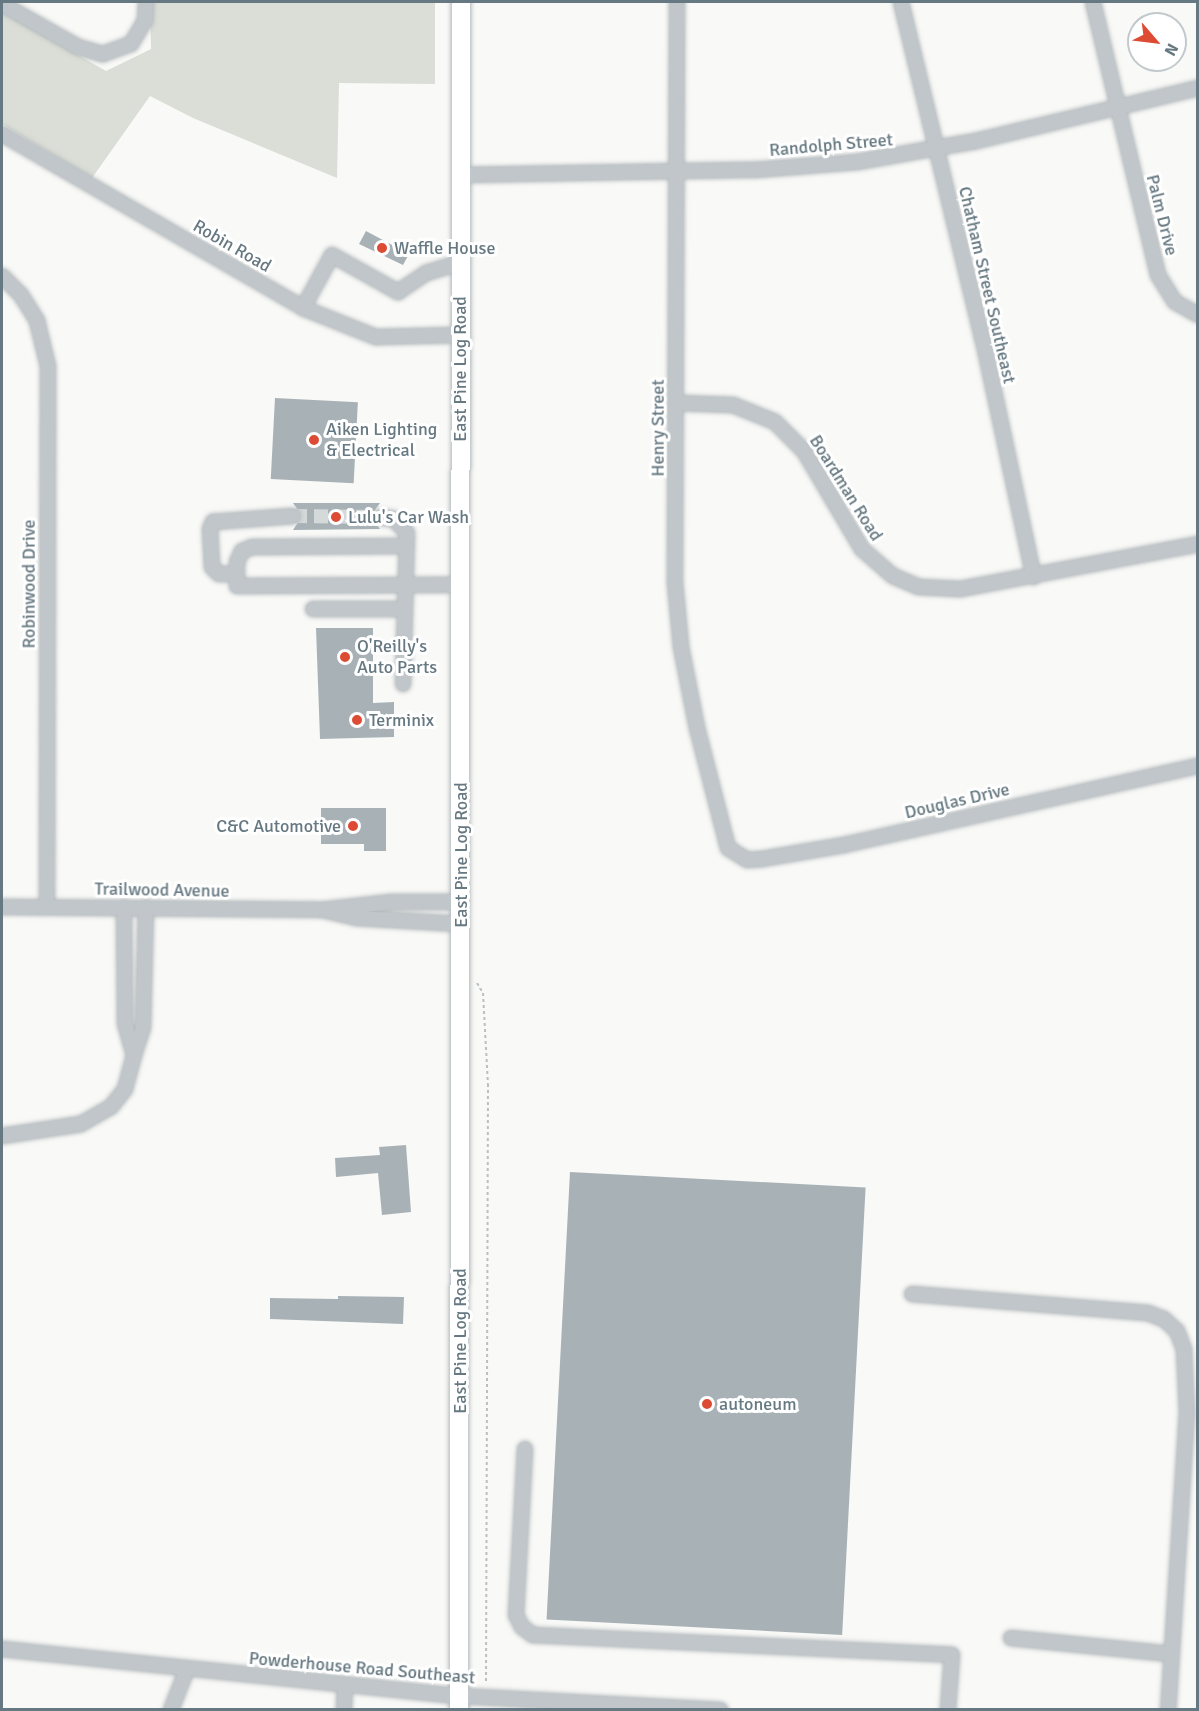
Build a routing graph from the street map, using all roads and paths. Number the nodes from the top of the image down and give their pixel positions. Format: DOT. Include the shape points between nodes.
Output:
graph roads {
  1 [pos="146,2"];
  2 [pos="461,2"];
  3 [pos="677,2"];
  4 [pos="901,2"];
  5 [pos="1093,2"];
  6 [pos="2,4"];
  7 [pos="1197,88"];
  8 [pos="1119,106"];
  9 [pos="2,134"];
  10 [pos="936,150"];
  11 [pos="677,170"];
  12 [pos="460,175"];
  13 [pos="460,262"];
  14 [pos="2,276"];
  15 [pos="303,308"];
  16 [pos="1197,315"];
  17 [pos="460,335"];
  18 [pos="677,403"];
  19 [pos="293,516"];
  20 [pos="380,517"];
  21 [pos="1197,544"];
  22 [pos="406,546"];
  23 [pos="237,574"];
  24 [pos="1034,577"];
  25 [pos="404,585"];
  26 [pos="461,585"];
  27 [pos="313,609"];
  28 [pos="404,609"];
  29 [pos="403,684"];
  30 [pos="1197,766"];
  31 [pos="728,848"];
  32 [pos="461,902"];
  33 [pos="2,907"];
  34 [pos="47,907"];
  35 [pos="124,907"];
  36 [pos="146,907"];
  37 [pos="322,910"];
  38 [pos="461,924"];
  39 [pos="461,954"];
  40 [pos="134,1055"];
  41 [pos="2,1136"];
  42 [pos="912,1294"];
  43 [pos="525,1449"];
  44 [pos="1011,1638"];
  45 [pos="2,1649"];
  46 [pos="1171,1654"];
  47 [pos="187,1669"];
  48 [pos="345,1686"];
  49 [pos="486,1698"];
  50 [pos="460,1703"];
  51 [pos="171,1710"];
  52 [pos="344,1710"];
  53 [pos="721,1710"];
  54 [pos="948,1710"];
  55 [pos="1168,1710"];
  1 -- 6 [label="street" via="145,21 131,44 103,54 78,47"];
  2 -- 12 [label="main road, East Pine Log Road"];
  3 -- 11 [label="street, Henry Street"];
  4 -- 10 [label="street, Chatham Street Southeast"];
  5 -- 8 [label="street, Palm Drive"];
  7 -- 8 [label="street, Randolph Street"];
  8 -- 10 [label="street, Randolph Street"];
  8 -- 16 [label="street, Palm Drive" via="1158,275 1175,302"];
  9 -- 15 [label="street, Robin Road"];
  10 -- 11 [label="street, Randolph Street" via="807,167"];
  10 -- 24 [label="street, Chatham Street Southeast"];
  11 -- 12 [label="street, Randolph Street"];
  11 -- 18 [label="street, Henry Street"];
  12 -- 13 [label="main road, East Pine Log Road"];
  13 -- 15 [label="street" via="426,273 398,291 332,255"];
  13 -- 17 [label="main road, East Pine Log Road"];
  14 -- 34 [label="street, Robinwood Drive" via="21,295 37,321 48,366"];
  15 -- 17 [label="street, Robin Road" via="376,337"];
  17 -- 26 [label="main road, East Pine Log Road"];
  18 -- 24 [label="street, Boardman Road" via="750,409 786,430 822,478 862,549 882,568 906,582 946,590"];
  18 -- 31 [label="street, Henry Street" via="675,551 679,626 699,738"];
  19 -- 23 [label="street" via="213,522 212,567 219,574"];
  20 -- 22 [label="street" via="404,525"];
  21 -- 24 [label="street, Boardman Road"];
  22 -- 23 [label="street" via="252,547 242,551"];
  22 -- 25 [label="street"];
  23 -- 25 [label="street" via="237,586"];
  25 -- 26 [label="street"];
  25 -- 28 [label="street"];
  26 -- 32 [label="main road, East Pine Log Road"];
  27 -- 28 [label="street"];
  28 -- 29 [label="street"];
  30 -- 31 [label="street, Douglas Drive" via="755,861"];
  32 -- 37 [label="street, Trailwood Avenue" via="392,902"];
  32 -- 38 [label="main road, East Pine Log Road"];
  33 -- 34 [label="street, Trailwood Avenue"];
  34 -- 35 [label="street, Trailwood Avenue"];
  35 -- 36 [label="street, Trailwood Avenue"];
  35 -- 40 [label="street" via="125,1023"];
  36 -- 37 [label="street, Trailwood Avenue"];
  36 -- 40 [label="street" via="143,1028"];
  37 -- 38 [label="street, Trailwood Avenue" via="357,918"];
  38 -- 39 [label="main road, East Pine Log Road"];
  39 -- 49 [label="path" via="483,993 487,1047"];
  39 -- 50 [label="main road, East Pine Log Road"];
  40 -- 41 [label="street" via="125,1089 111,1107 92,1120"];
  42 -- 46 [label="street" via="1148,1313 1164,1319 1177,1331 1184,1349 1186,1412"];
  43 -- 54 [label="street" via="516,1615 522,1627 534,1635 952,1655"];
  44 -- 46 [label="street"];
  45 -- 47 [label="street, Powderhouse Road Southeast"];
  46 -- 55 [label="street"];
  47 -- 48 [label="street, Powderhouse Road Southeast"];
  47 -- 51 [label="street"];
  48 -- 50 [label="street, Powderhouse Road Southeast"];
  48 -- 52 [label="street"];
  49 -- 50 [label="street, Powderhouse Road Southeast"];
  49 -- 53 [label="street, Powderhouse Road Southeast"];
}
